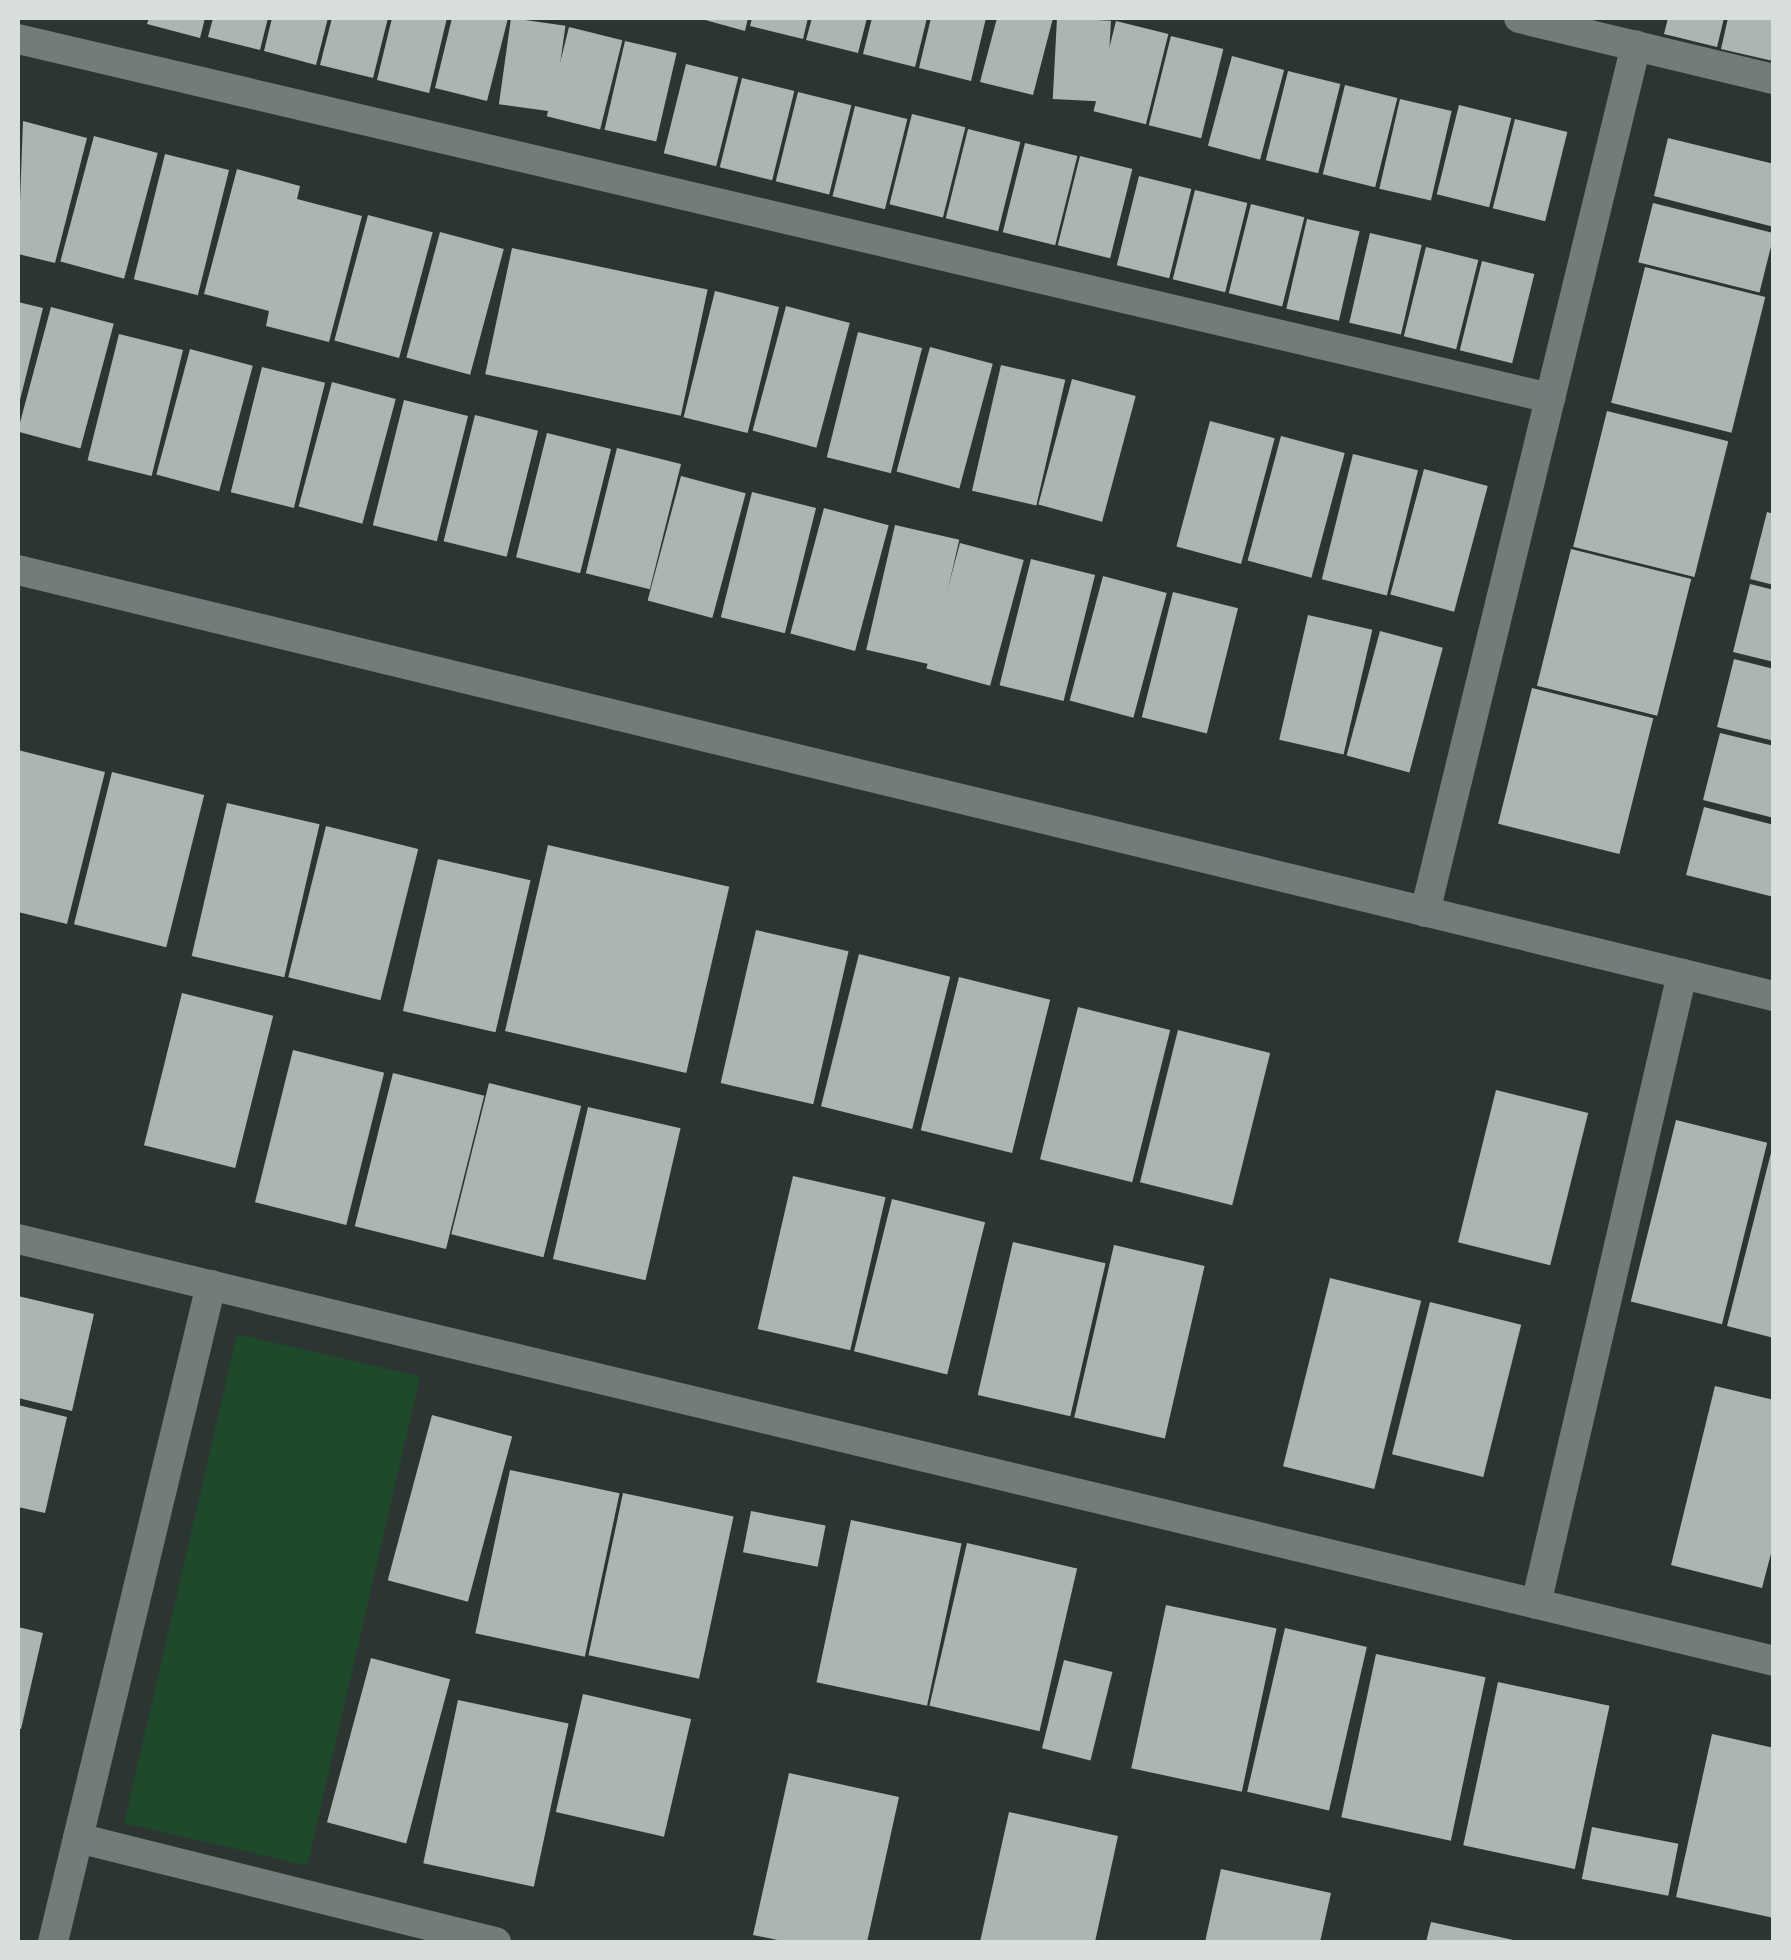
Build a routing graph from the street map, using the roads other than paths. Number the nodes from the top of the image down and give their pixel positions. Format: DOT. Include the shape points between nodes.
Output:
graph roads {
  1 [pos="1519,18"];
  2 [pos="18,39"];
  3 [pos="1636,46"];
  4 [pos="1774,79"];
  5 [pos="1550,398"];
  6 [pos="18,570"];
  7 [pos="1425,912"];
  8 [pos="1682,974"];
  9 [pos="1774,996"];
  10 [pos="18,1239"];
  11 [pos="211,1285"];
  12 [pos="1536,1604"];
  13 [pos="1774,1661"];
  14 [pos="78,1838"];
  15 [pos="52,1942"];
  16 [pos="496,1942"];
  1 -- 3 [label="street"];
  2 -- 5 [label="street"];
  3 -- 4 [label="street"];
  3 -- 5 [label="street"];
  5 -- 7 [label="street"];
  6 -- 7 [label="street"];
  7 -- 8 [label="street"];
  8 -- 9 [label="street"];
  8 -- 12 [label="street"];
  10 -- 11 [label="street"];
  11 -- 12 [label="street"];
  11 -- 14 [label="street"];
  12 -- 13 [label="street"];
  14 -- 15 [label="street"];
  14 -- 16 [label="street"];
}
